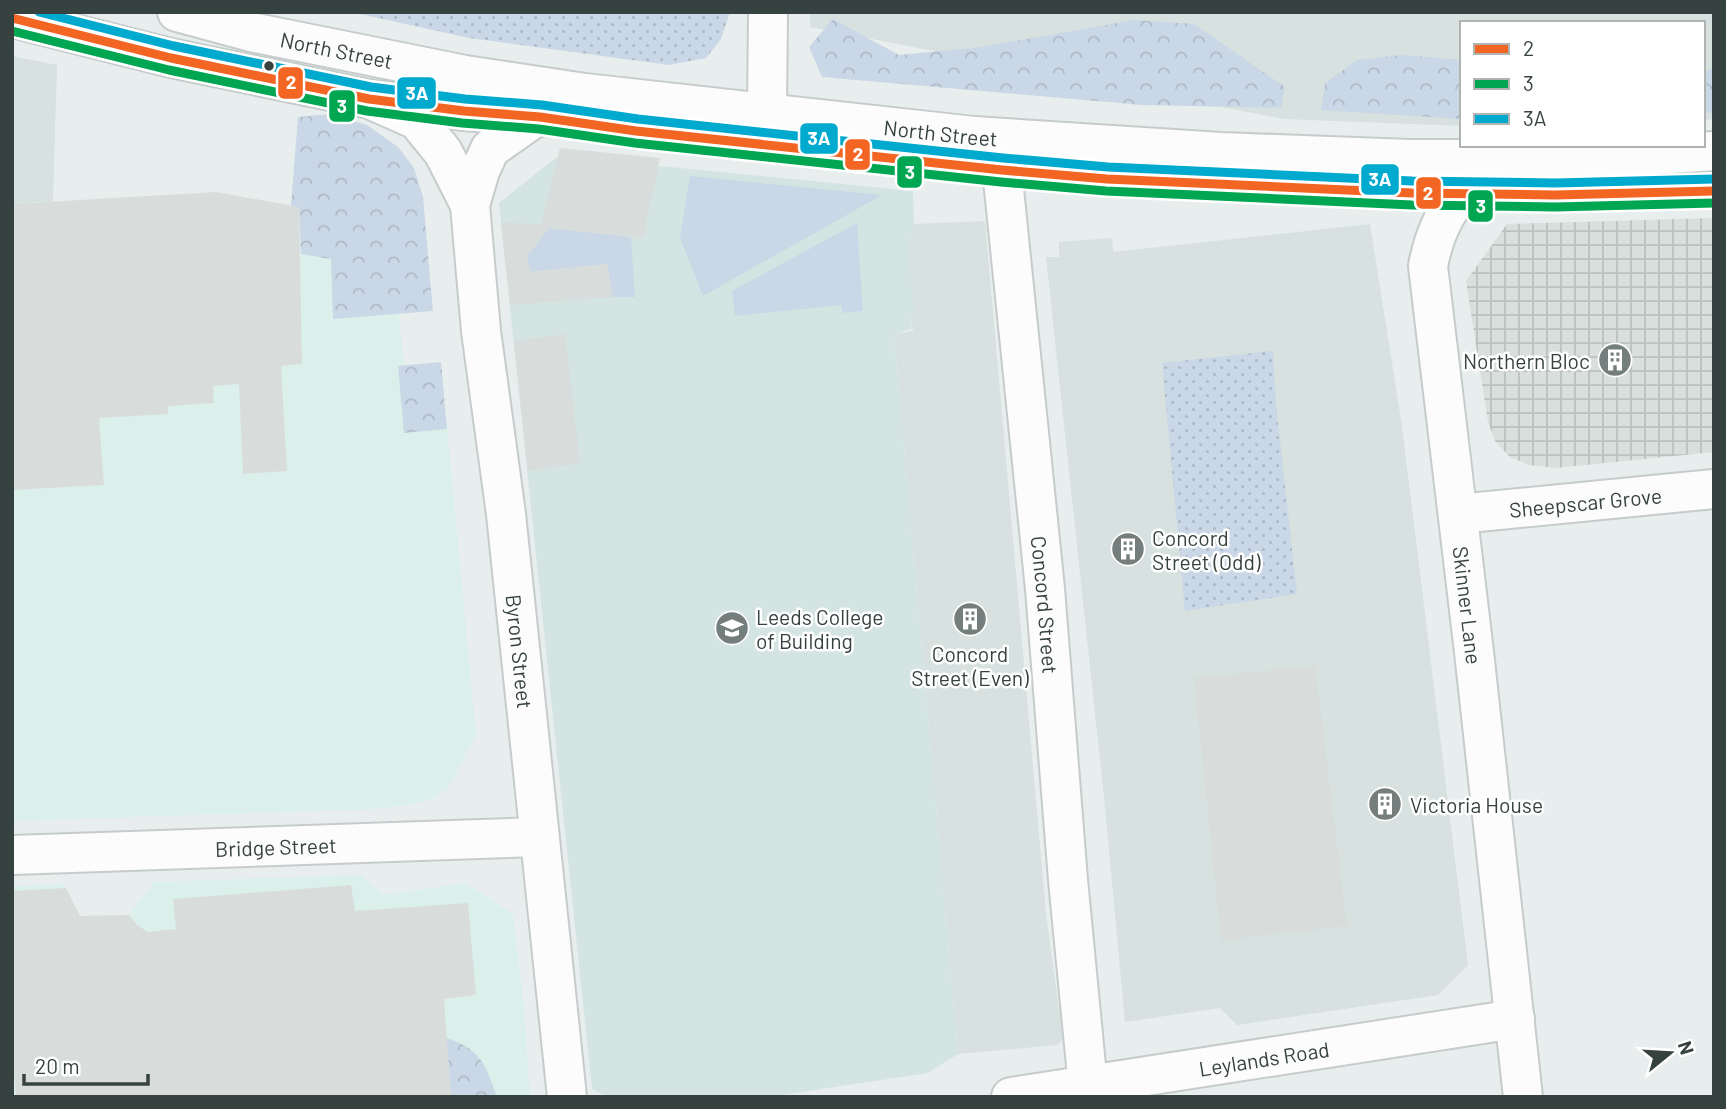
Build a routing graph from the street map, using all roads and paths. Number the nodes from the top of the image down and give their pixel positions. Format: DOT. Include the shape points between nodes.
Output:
graph roads {
  1 [pos="177,12"];
  2 [pos="768,12"];
  3 [pos="12,18"];
  4 [pos="571,90"];
  5 [pos="369,99"];
  6 [pos="767,111"];
  7 [pos="540,117"];
  8 [pos="974,136"];
  9 [pos="1714,151"];
  10 [pos="1523,159"];
  11 [pos="470,205"];
  12 [pos="1714,489"];
  13 [pos="1458,514"];
  14 [pos="539,837"];
  15 [pos="12,855"];
  16 [pos="1515,1018"];
  17 [pos="1088,1086"];
  18 [pos="567,1097"];
  19 [pos="1011,1097"];
  20 [pos="1522,1097"];
  1 -- 4 [label="street, North Street" via="332,50"];
  2 -- 6 [label="street"];
  3 -- 5 [label="street, North Street" via="171,58"];
  4 -- 6 [label="street, North Street"];
  4 -- 7 [label="street, Byron Street"];
  5 -- 7 [label="street, North Street"];
  5 -- 11 [label="street, Byron Street" via="416,120 443,152"];
  6 -- 8 [label="street, North Street"];
  7 -- 11 [label="street, Byron Street" via="489,149"];
  8 -- 10 [label="street, North Street" via="1220,152"];
  8 -- 17 [label="street, Concord Street" via="1002,170 1045,589"];
  9 -- 10 [label="street, North Street"];
  10 -- 13 [label="street, Skinner Lane" via="1463,192 1433,239 1428,266"];
  11 -- 14 [label="street, Byron Street"];
  12 -- 13 [label="street, Sheepscar Grove"];
  13 -- 16 [label="street, Skinner Lane"];
  14 -- 15 [label="street, Bridge Street"];
  14 -- 18 [label="street, Byron Street"];
  16 -- 17 [label="street, Leylands Road"];
  16 -- 20 [label="street, Skinner Lane"];
  17 -- 19 [label="street, Leylands Road"];
}
